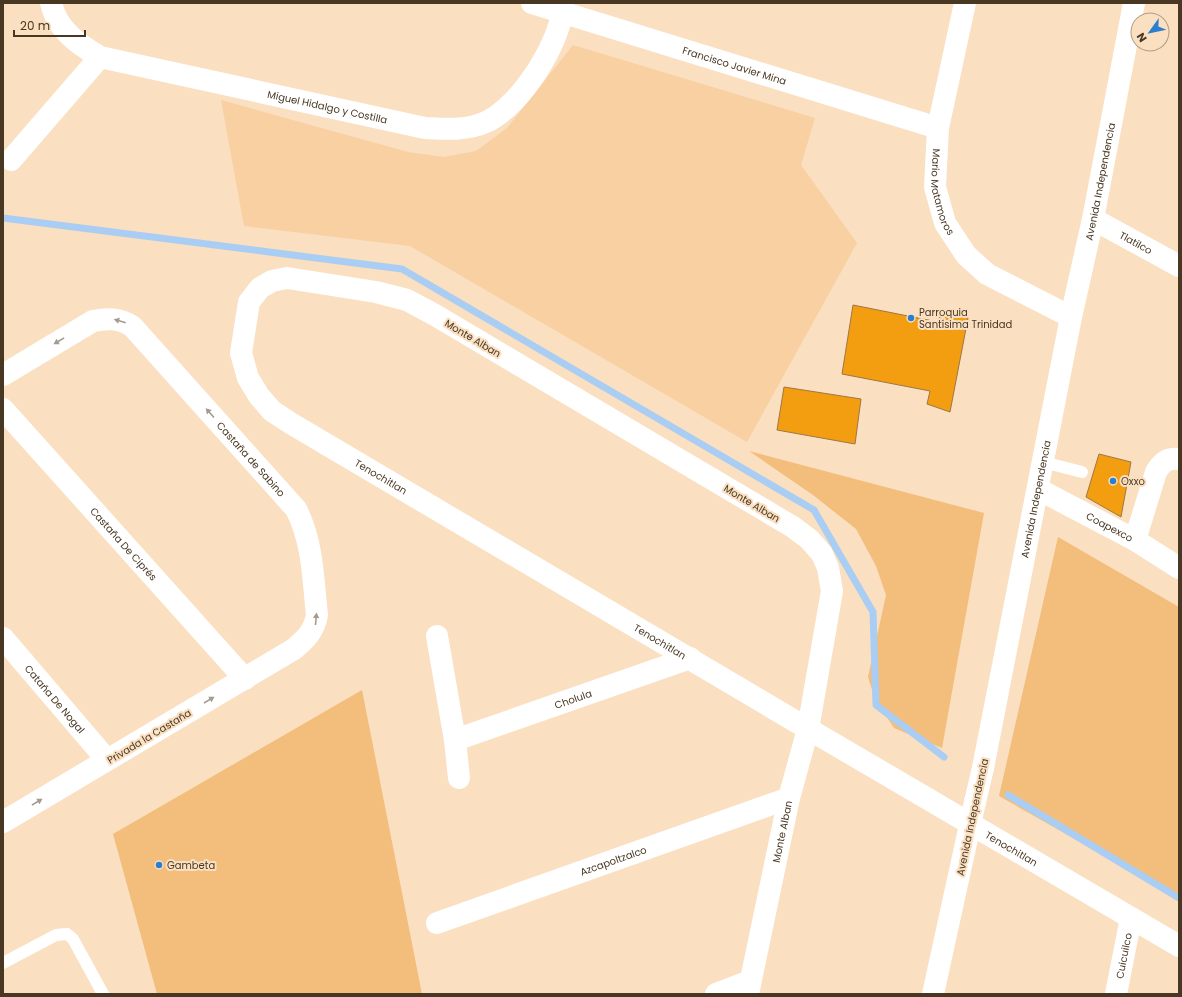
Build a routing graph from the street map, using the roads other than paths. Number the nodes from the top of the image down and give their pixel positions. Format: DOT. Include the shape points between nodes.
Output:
graph roads {
  1 [pos="51,3"];
  2 [pos="532,3"];
  3 [pos="965,3"];
  4 [pos="1134,3"];
  5 [pos="563,8"];
  6 [pos="100,57"];
  7 [pos="938,128"];
  8 [pos="11,160"];
  9 [pos="1093,219"];
  10 [pos="1179,266"];
  11 [pos="272,281"];
  12 [pos="1071,317"];
  13 [pos="3,375"];
  14 [pos="3,409"];
  15 [pos="1179,459"];
  16 [pos="1043,462"];
  17 [pos="1082,472"];
  18 [pos="1038,489"];
  19 [pos="1135,540"];
  20 [pos="1179,568"];
  21 [pos="437,636"];
  22 [pos="3,638"];
  23 [pos="294,649"];
  24 [pos="690,658"];
  25 [pos="245,679"];
  26 [pos="808,729"];
  27 [pos="455,740"];
  28 [pos="107,760"];
  29 [pos="459,778"];
  30 [pos="789,798"];
  31 [pos="3,822"];
  32 [pos="970,825"];
  33 [pos="1131,918"];
  34 [pos="437,923"];
  35 [pos="1179,946"];
  36 [pos="3,963"];
  37 [pos="749,988"];
  38 [pos="104,994"];
  39 [pos="716,994"];
  40 [pos="933,994"];
  41 [pos="1116,994"];
  1 -- 6 [label="street, Miguel Hidalgo y Costilla" via="62,28 77,44"];
  2 -- 5 [label="street, Francisco Javier Mina"];
  3 -- 7 [label="street, Mario Matamoros"];
  4 -- 9 [label="street, Avenida Independencia"];
  5 -- 6 [label="street, Miguel Hidalgo y Costilla" via="550,51 530,81 508,106 486,122 456,130 425,128"];
  5 -- 7 [label="street, Francisco Javier Mina"];
  6 -- 8 [label="street"];
  7 -- 12 [label="street, Mario Matamoros" via="935,187 945,223 966,255 987,274"];
  9 -- 10 [label="street, Tlatilco"];
  9 -- 12 [label="street, Avenida Independencia"];
  11 -- 24 [label="street, Tenochitlan" via="260,288 249,302 241,353 248,378 272,411"];
  11 -- 26 [label="street, Monte Alban" via="287,278 376,292 407,300 793,527 810,540 822,554 828,568 832,591"];
  12 -- 16 [label="street, Avenida Independencia"];
  23 -- 13 [label="street, Castaña de Sabino, one-way" via="311,634 317,615 304,524 296,509 132,326 122,320 105,318 93,321"];
  14 -- 25 [label="street, Castaña De Ciprés"];
  15 -- 19 [label="street" via="1169,459 1161,464 1156,472"];
  16 -- 17 [label="lane"];
  16 -- 18 [label="street, Avenida Independencia"];
  18 -- 19 [label="street, Coapexco"];
  18 -- 32 [label="street, Avenida Independencia"];
  19 -- 20 [label="street, Coapexco"];
  21 -- 27 [label="street"];
  22 -- 28 [label="street, Cataña De Nogal"];
  23 -- 25 [label="street, Privada la Castaña"];
  24 -- 26 [label="street, Tenochitlan"];
  24 -- 27 [label="street, Cholula"];
  28 -- 25 [label="street, Privada la Castaña, one-way"];
  26 -- 30 [label="street, Monte Alban"];
  26 -- 32 [label="street, Tenochitlan"];
  27 -- 29 [label="street"];
  31 -- 28 [label="street, Privada la Castaña, one-way"];
  30 -- 34 [label="street, Azcapoltzalco"];
  30 -- 37 [label="street, Monte Alban"];
  32 -- 33 [label="street, Tenochitlan"];
  32 -- 40 [label="street, Avenida Independencia"];
  33 -- 35 [label="street, Tenochitlan"];
  33 -- 41 [label="street, Cuicuilco"];
  36 -- 38 [label="lane" via="56,935 68,934"];
  37 -- 39 [label="street"];
}
